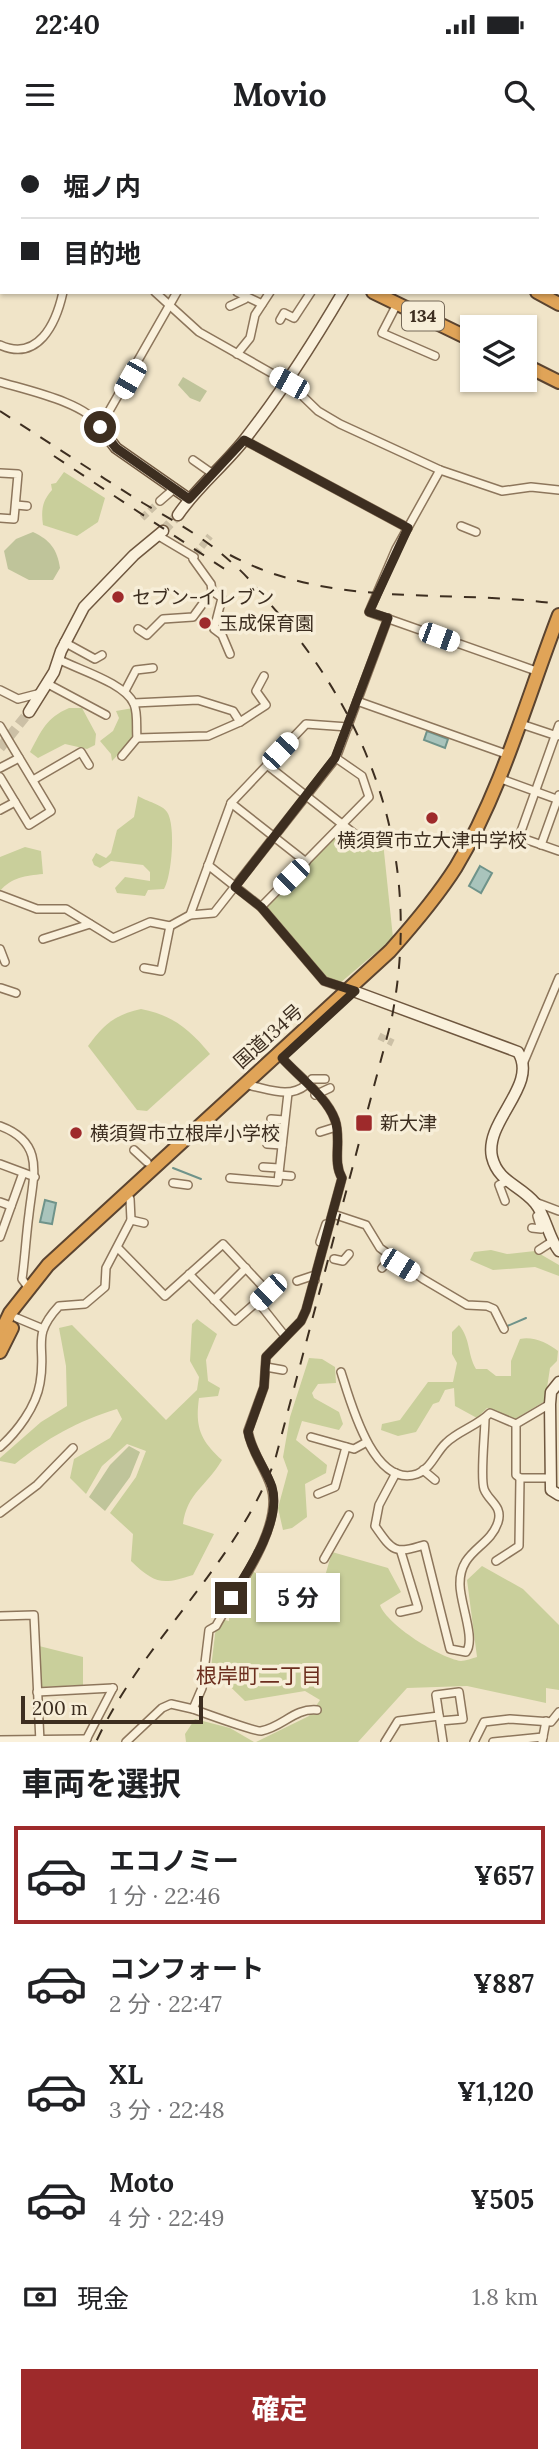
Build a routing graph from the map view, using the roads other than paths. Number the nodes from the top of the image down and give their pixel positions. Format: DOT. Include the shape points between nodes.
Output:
graph roads {
  1 [pos="62,294"];
  2 [pos="157,294"];
  3 [pos="176,294"];
  4 [pos="269,294"];
  5 [pos="311,294"];
  6 [pos="316,294"];
  7 [pos="342,294"];
  8 [pos="377,294"];
  9 [pos="394,294"];
  10 [pos="541,294"];
  11 [pos="241,295"];
  12 [pos="320,296"];
  13 [pos="262,304"];
  14 [pos="397,304"];
  15 [pos="559,304"];
  16 [pos="167,306"];
  17 [pos="230,306"];
  18 [pos="280,320"];
  19 [pos="460,326"];
  20 [pos="460,334"];
  21 [pos="0,345"];
  22 [pos="237,355"];
  23 [pos="435,356"];
  24 [pos="537,363"];
  25 [pos="537,371"];
  26 [pos="559,374"];
  27 [pos="0,382"];
  28 [pos="559,382"];
  29 [pos="289,383"];
  30 [pos="100,427"];
  31 [pos="244,440"];
  32 [pos="193,460"];
  33 [pos="440,470"];
  34 [pos="0,472"];
  35 [pos="213,474"];
  36 [pos="174,488"];
  37 [pos="559,490"];
  38 [pos="189,499"];
  39 [pos="160,501"];
  40 [pos="16,505"];
  41 [pos="27,506"];
  42 [pos="178,515"];
  43 [pos="0,518"];
  44 [pos="461,526"];
  45 [pos="408,528"];
  46 [pos="475,532"];
  47 [pos="160,533"];
  48 [pos="212,591"];
  49 [pos="559,615"];
  50 [pos="388,618"];
  51 [pos="138,629"];
  52 [pos="559,634"];
  53 [pos="64,642"];
  54 [pos="230,654"];
  55 [pos="102,655"];
  56 [pos="58,659"];
  57 [pos="153,668"];
  58 [pos="540,673"];
  59 [pos="264,676"];
  60 [pos="45,688"];
  61 [pos="0,690"];
  62 [pos="125,691"];
  63 [pos="357,701"];
  64 [pos="134,703"];
  65 [pos="29,712"];
  66 [pos="106,715"];
  67 [pos="240,722"];
  68 [pos="524,725"];
  69 [pos="559,725"];
  70 [pos="0,726"];
  71 [pos="348,727"];
  72 [pos="557,737"];
  73 [pos="137,738"];
  74 [pos="506,754"];
  75 [pos="122,756"];
  76 [pos="19,758"];
  77 [pos="335,758"];
  78 [pos="89,765"];
  79 [pos="267,765"];
  80 [pos="0,768"];
  81 [pos="0,777"];
  82 [pos="33,780"];
  83 [pos="504,780"];
  84 [pos="534,791"];
  85 [pos="306,797"];
  86 [pos="558,798"];
  87 [pos="15,802"];
  88 [pos="232,803"];
  89 [pos="0,810"];
  90 [pos="342,825"];
  91 [pos="274,836"];
  92 [pos="361,839"];
  93 [pos="541,845"];
  94 [pos="559,851"];
  95 [pos="306,862"];
  96 [pos="208,865"];
  97 [pos="235,887"];
  98 [pos="0,895"];
  99 [pos="261,907"];
  100 [pos="190,915"];
  101 [pos="90,924"];
  102 [pos="170,926"];
  103 [pos="43,939"];
  104 [pos="0,949"];
  105 [pos="5,962"];
  106 [pos="144,968"];
  107 [pos="559,978"];
  108 [pos="3,987"];
  109 [pos="352,990"];
  110 [pos="16,993"];
  111 [pos="282,1058"];
  112 [pos="523,1064"];
  113 [pos="325,1079"];
  114 [pos="309,1082"];
  115 [pos="252,1086"];
  116 [pos="330,1088"];
  117 [pos="288,1093"];
  118 [pos="315,1094"];
  119 [pos="271,1119"];
  120 [pos="284,1120"];
  121 [pos="0,1126"];
  122 [pos="336,1127"];
  123 [pos="320,1132"];
  124 [pos="267,1144"];
  125 [pos="282,1145"];
  126 [pos="134,1150"];
  127 [pos="147,1162"];
  128 [pos="0,1164"];
  129 [pos="263,1167"];
  130 [pos="23,1173"];
  131 [pos="291,1176"];
  132 [pos="35,1177"];
  133 [pos="230,1178"];
  134 [pos="278,1179"];
  135 [pos="507,1181"];
  136 [pos="173,1183"];
  137 [pos="188,1185"];
  138 [pos="130,1199"];
  139 [pos="505,1201"];
  140 [pos="0,1202"];
  141 [pos="534,1203"];
  142 [pos="11,1206"];
  143 [pos="559,1211"];
  144 [pos="333,1213"];
  145 [pos="540,1215"];
  146 [pos="131,1220"];
  147 [pos="144,1223"];
  148 [pos="532,1227"];
  149 [pos="0,1237"];
  150 [pos="553,1241"];
  151 [pos="320,1242"];
  152 [pos="118,1248"];
  153 [pos="539,1250"];
  154 [pos="559,1251"];
  155 [pos="349,1254"];
  156 [pos="392,1257"];
  157 [pos="334,1259"];
  158 [pos="246,1268"];
  159 [pos="382,1268"];
  160 [pos="189,1274"];
  161 [pos="297,1281"];
  162 [pos="316,1281"];
  163 [pos="437,1285"];
  164 [pos="30,1291"];
  165 [pos="435,1296"];
  166 [pos="214,1300"];
  167 [pos="257,1302"];
  168 [pos="6,1325"];
  169 [pos="41,1328"];
  170 [pos="504,1329"];
  171 [pos="285,1336"];
  172 [pos="0,1352"];
  173 [pos="265,1367"];
  174 [pos="283,1370"];
  175 [pos="341,1371"];
  176 [pos="264,1382"];
  177 [pos="559,1382"];
  178 [pos="256,1393"];
  179 [pos="550,1404"];
  180 [pos="485,1418"];
  181 [pos="516,1424"];
  182 [pos="311,1437"];
  183 [pos="366,1443"];
  184 [pos="0,1447"];
  185 [pos="346,1447"];
  186 [pos="73,1448"];
  187 [pos="423,1471"];
  188 [pos="396,1473"];
  189 [pos="520,1478"];
  190 [pos="551,1478"];
  191 [pos="435,1480"];
  192 [pos="318,1494"];
  193 [pos="559,1495"];
  194 [pos="0,1513"];
  195 [pos="349,1515"];
  196 [pos="401,1552"];
  197 [pos="324,1559"];
  198 [pos="500,1561"];
  199 [pos="400,1612"];
  200 [pos="0,1616"];
  201 [pos="37,1692"];
  202 [pos="193,1709"];
  203 [pos="317,1710"];
  204 [pos="559,1712"];
  205 [pos="439,1719"];
  206 [pos="545,1721"];
  207 [pos="543,1739"];
  208 [pos="0,1740"];
  209 [pos="86,1740"];
  210 [pos="39,1741"];
  211 [pos="125,1742"];
  212 [pos="385,1742"];
  213 [pos="443,1742"];
  214 [pos="474,1742"];
  215 [pos="493,1742"];
  1 -- 21 [label="street" via="54,322 35,344 20,351"];
  2 -- 16 [label="street"];
  3 -- 16 [label="street"];
  4 -- 13 [label="street"];
  5 -- 18 [label="street" via="294,318 284,313"];
  6 -- 12 [label="street"];
  7 -- 29 [label="street"];
  8 -- 14 [label="highway, 134"];
  9 -- 19 [label="highway, 134"];
  10 -- 15 [label="highway"];
  11 -- 13 [label="street"];
  11 -- 17 [label="street"];
  13 -- 22 [label="street" via="250,338"];
  14 -- 20 [label="highway, 134"];
  14 -- 23 [label="street" via="382,333"];
  16 -- 22 [label="street"];
  16 -- 30 [label="street"];
  22 -- 29 [label="street"];
  24 -- 26 [label="highway"];
  25 -- 28 [label="highway"];
  27 -- 30 [label="street" via="71,405 96,419"];
  29 -- 31 [label="street"];
  29 -- 33 [label="street" via="327,417"];
  30 -- 36 [label="street" via="116,448"];
  31 -- 35 [label="street"];
  31 -- 45 [label="street"];
  32 -- 35 [label="street"];
  33 -- 37 [label="street" via="502,491"];
  33 -- 45 [label="street"];
  34 -- 40 [label="street" via="18,474"];
  35 -- 38 [label="street"];
  36 -- 38 [label="street"];
  36 -- 39 [label="street"];
  38 -- 42 [label="street"];
  40 -- 41 [label="street"];
  40 -- 43 [label="street" via="14,519"];
  44 -- 46 [label="street"];
  45 -- 50 [label="street" via="369,612"];
  47 -- 48 [label="street" via="194,557"];
  47 -- 53 [label="street" via="84,607"];
  48 -- 51 [label="street" via="193,617 163,620 147,635"];
  48 -- 54 [label="street" via="223,601 214,629 222,635"];
  49 -- 58 [label="highway, 国道134号"];
  50 -- 58 [label="street"];
  50 -- 63 [label="street"];
  52 -- 58 [label="highway, 国道134号"];
  53 -- 55 [label="street" via="95,659"];
  53 -- 56 [label="street"];
  56 -- 60 [label="street"];
  56 -- 62 [label="street"];
  57 -- 62 [label="street" via="136,670"];
  58 -- 68 [label="highway, 国道134号"];
  58 -- 74 [label="highway, 国道134号"];
  59 -- 67 [label="street" via="256,691 266,705"];
  60 -- 61 [label="street" via="18,699"];
  60 -- 65 [label="street"];
  60 -- 66 [label="street"];
  62 -- 64 [label="street"];
  63 -- 71 [label="street"];
  63 -- 74 [label="street"];
  64 -- 67 [label="street" via="198,701 233,711"];
  64 -- 73 [label="street"];
  67 -- 73 [label="street" via="208,736"];
  68 -- 72 [label="street"];
  68 -- 83 [label="highway, 国道134号"];
  69 -- 72 [label="street"];
  70 -- 76 [label="street"];
  71 -- 77 [label="street"];
  71 -- 79 [label="street" via="306,724"];
  72 -- 84 [label="street"];
  73 -- 75 [label="street"];
  74 -- 109 [label="highway, 国道134号" via="470,842 440,892"];
  76 -- 80 [label="street"];
  76 -- 82 [label="street"];
  77 -- 85 [label="street"];
  77 -- 90 [label="street" via="362,776 369,795"];
  78 -- 82 [label="street" via="82,752"];
  79 -- 85 [label="street"];
  79 -- 88 [label="street"];
  81 -- 87 [label="street"];
  82 -- 87 [label="street" via="51,811 29,825"];
  83 -- 84 [label="street"];
  83 -- 109 [label="highway, 国道134号" via="445,896 396,956"];
  84 -- 86 [label="street"];
  84 -- 93 [label="street" via="519,836"];
  85 -- 90 [label="street"];
  85 -- 91 [label="street"];
  86 -- 93 [label="street"];
  87 -- 89 [label="street"];
  88 -- 91 [label="street"];
  88 -- 96 [label="street"];
  90 -- 92 [label="street"];
  90 -- 95 [label="street"];
  91 -- 95 [label="street"];
  91 -- 97 [label="street"];
  93 -- 94 [label="street"];
  95 -- 99 [label="street"];
  96 -- 97 [label="street"];
  96 -- 100 [label="street"];
  97 -- 99 [label="street"];
  97 -- 100 [label="street" via="214,913"];
  98 -- 101 [label="street" via="37,909 65,909"];
  99 -- 109 [label="street" via="316,974"];
  100 -- 102 [label="street"];
  101 -- 102 [label="street" via="114,942 150,922"];
  101 -- 103 [label="street"];
  102 -- 106 [label="street" via="161,971"];
  104 -- 105 [label="street"];
  107 -- 112 [label="street"];
  108 -- 110 [label="street"];
  109 -- 111 [label="highway, 国道134号"];
  109 -- 112 [label="street" via="508,1047 518,1052"];
  109 -- 164 [label="highway, 国道134号" via="80,1234"];
  111 -- 114 [label="street"];
  111 -- 115 [label="highway, 国道134号"];
  112 -- 135 [label="street" via="514,1099 491,1140 492,1158"];
  113 -- 114 [label="street"];
  114 -- 117 [label="street"];
  114 -- 118 [label="street"];
  115 -- 117 [label="street"];
  115 -- 138 [label="highway, 国道134号"];
  116 -- 118 [label="street"];
  117 -- 120 [label="street"];
  118 -- 122 [label="street" via="326,1104"];
  119 -- 120 [label="street"];
  120 -- 125 [label="street"];
  121 -- 132 [label="street" via="26,1143"];
  122 -- 123 [label="street"];
  122 -- 144 [label="street" via="336,1167 342,1178"];
  124 -- 125 [label="street"];
  125 -- 134 [label="street"];
  126 -- 127 [label="street"];
  128 -- 130 [label="street"];
  129 -- 134 [label="street"];
  130 -- 132 [label="street"];
  130 -- 142 [label="street"];
  131 -- 134 [label="street"];
  132 -- 164 [label="street" via="22,1279"];
  133 -- 134 [label="street"];
  135 -- 139 [label="street" via="499,1185"];
  135 -- 141 [label="street"];
  136 -- 137 [label="street"];
  138 -- 146 [label="street"];
  138 -- 164 [label="highway, 国道134号"];
  140 -- 142 [label="street"];
  141 -- 143 [label="street"];
  141 -- 145 [label="street"];
  142 -- 149 [label="street"];
  144 -- 151 [label="street"];
  144 -- 156 [label="street" via="366,1225 380,1248"];
  144 -- 162 [label="street"];
  145 -- 148 [label="street" via="541,1229"];
  145 -- 150 [label="street"];
  146 -- 147 [label="street"];
  146 -- 152 [label="street"];
  150 -- 153 [label="street"];
  150 -- 154 [label="street"];
  152 -- 160 [label="street" via="165,1296"];
  152 -- 169 [label="street" via="106,1268 105,1287 85,1304 59,1306"];
  155 -- 157 [label="street" via="343,1261"];
  156 -- 159 [label="street"];
  156 -- 163 [label="street"];
  158 -- 160 [label="street" via="223,1244"];
  158 -- 166 [label="street"];
  158 -- 167 [label="street" via="268,1292"];
  160 -- 166 [label="street"];
  161 -- 162 [label="street" via="312,1276"];
  162 -- 171 [label="street" via="303,1317"];
  163 -- 165 [label="street"];
  163 -- 170 [label="street" via="467,1305 494,1309"];
  164 -- 168 [label="highway, 国道134号"];
  166 -- 167 [label="street" via="235,1321"];
  167 -- 171 [label="street"];
  168 -- 169 [label="street"];
  168 -- 172 [label="highway, 国道134号"];
  169 -- 184 [label="street" via="38,1391 20,1429"];
  171 -- 173 [label="street" via="266,1357"];
  173 -- 174 [label="street"];
  173 -- 176 [label="street"];
  175 -- 183 [label="street"];
  176 -- 178 [label="street"];
  176 -- 202 [label="street" via="248,1432 274,1498 270,1532 216,1626 209,1630 202,1688"];
  177 -- 179 [label="street" via="551,1392"];
  179 -- 181 [label="street"];
  179 -- 190 [label="street"];
  180 -- 181 [label="street" via="490,1413"];
  180 -- 187 [label="street" via="445,1443"];
  180 -- 196 [label="street" via="484,1490 498,1507 499,1516 495,1531 463,1562 459,1576 471,1637 469,1651 450,1649 424,1545"];
  181 -- 189 [label="street" via="516,1475"];
  182 -- 185 [label="street"];
  183 -- 185 [label="street" via="354,1449"];
  183 -- 188 [label="street"];
  185 -- 192 [label="street" via="334,1487"];
  186 -- 194 [label="street" via="51,1475"];
  187 -- 188 [label="street"];
  187 -- 191 [label="street"];
  188 -- 196 [label="street" via="379,1505 375,1526"];
  189 -- 190 [label="street"];
  189 -- 198 [label="street" via="519,1546"];
  190 -- 193 [label="street" via="551,1490"];
  195 -- 197 [label="street"];
  196 -- 199 [label="street" via="418,1608"];
  200 -- 201 [label="street" via="34,1615"];
  201 -- 209 [label="street" via="113,1688"];
  201 -- 210 [label="street"];
  202 -- 203 [label="street" via="258,1732 299,1712"];
  202 -- 211 [label="street" via="171,1704 162,1708"];
  204 -- 206 [label="street"];
  205 -- 205 [label="street" via="436,1695 459,1692 463,1719"];
  205 -- 212 [label="street" via="398,1721"];
  205 -- 213 [label="street"];
  206 -- 207 [label="street"];
  206 -- 214 [label="street" via="484,1722"];
  207 -- 215 [label="street"];
  208 -- 210 [label="street"];
  209 -- 210 [label="street"];
}
